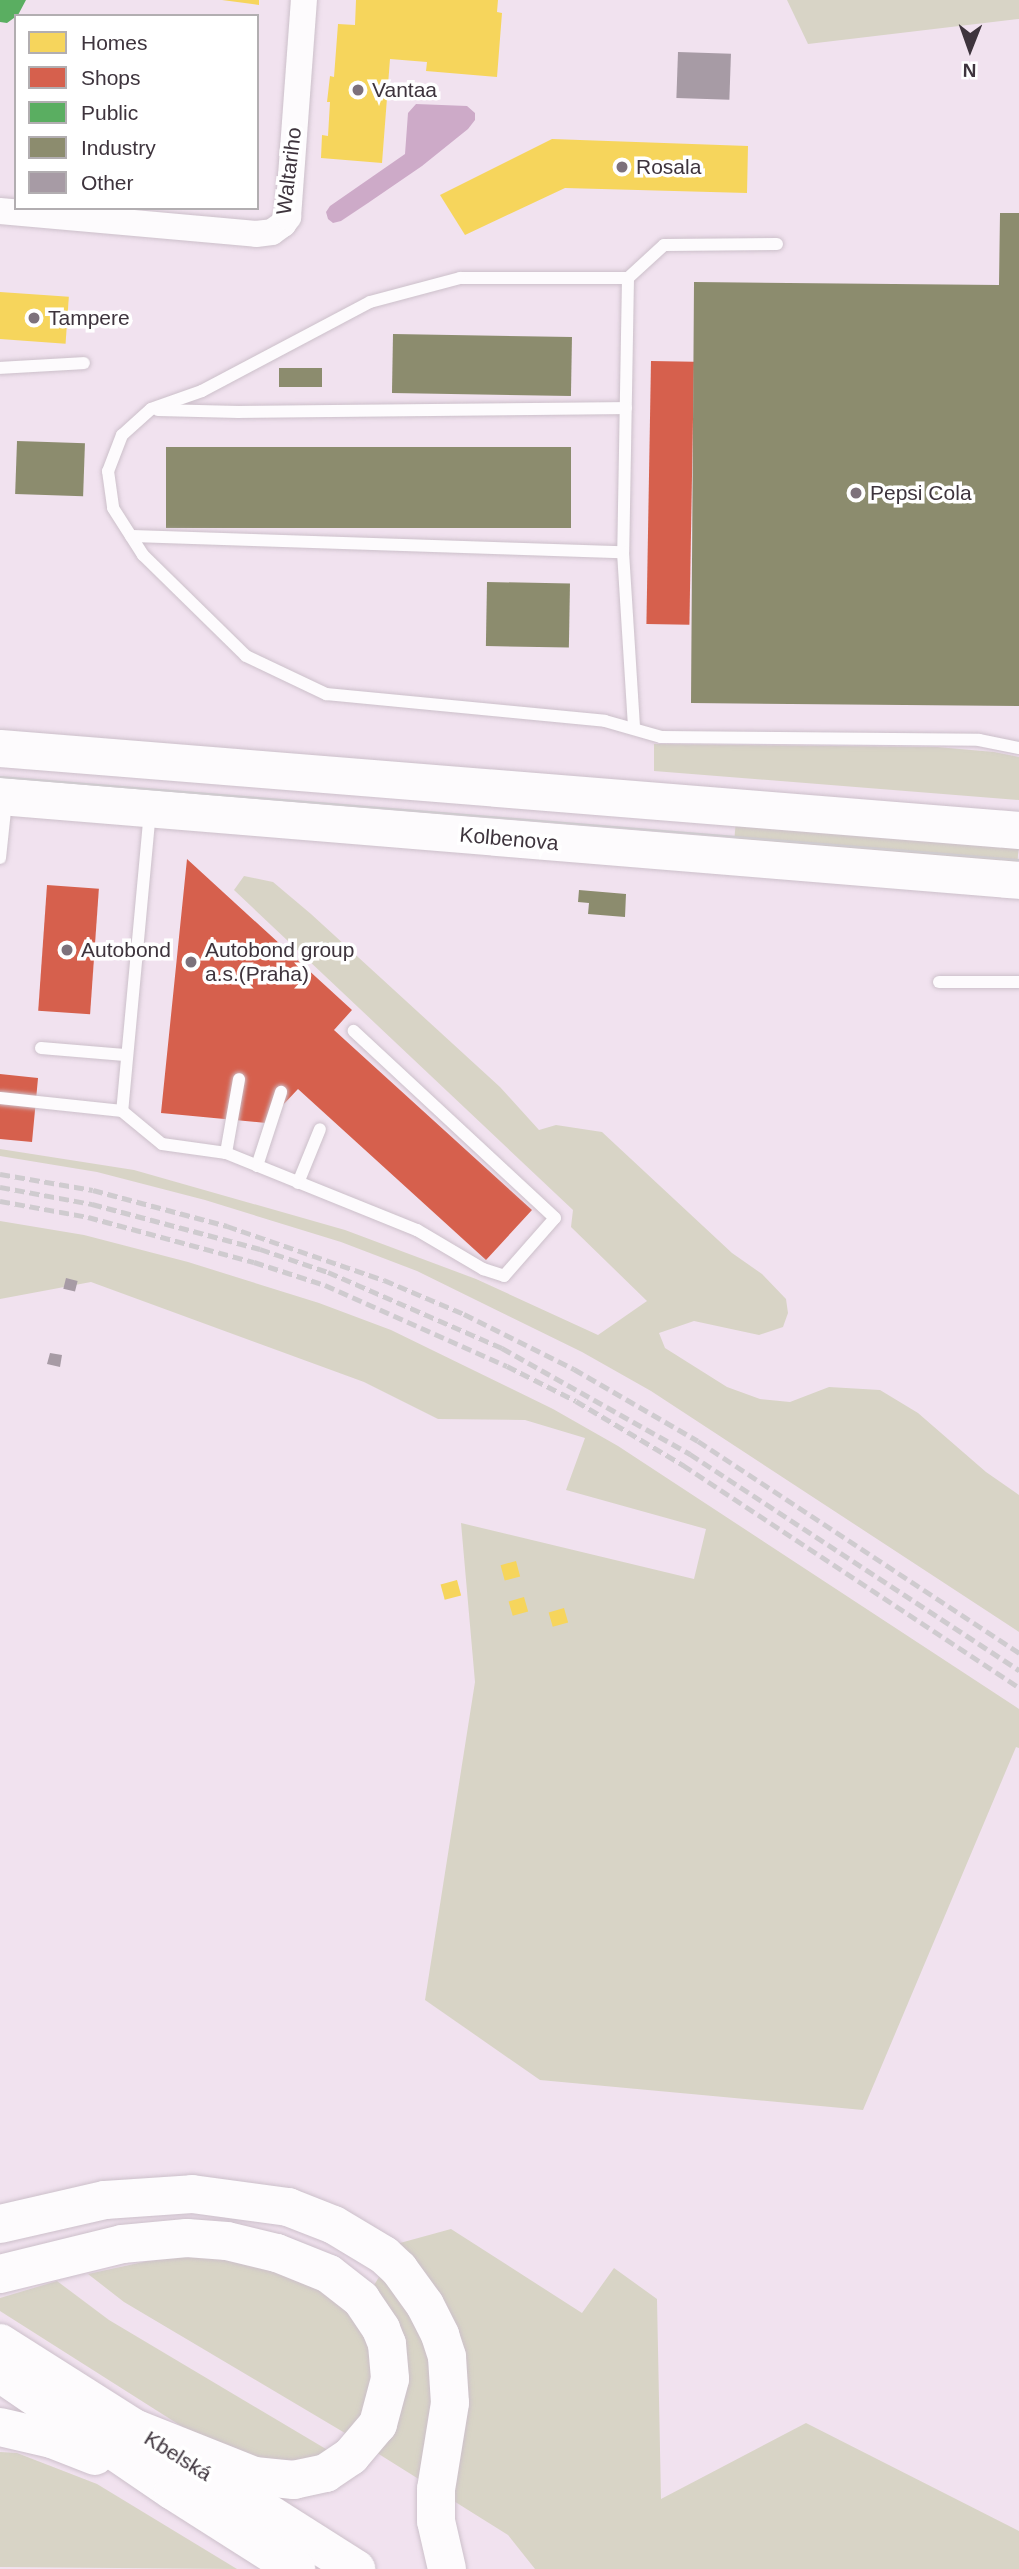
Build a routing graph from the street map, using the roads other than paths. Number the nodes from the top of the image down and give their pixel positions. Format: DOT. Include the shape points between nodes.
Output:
graph roads {
  1 [pos="304,0"];
  2 [pos="0,212"];
  3 [pos="777,244"];
  4 [pos="628,278"];
  5 [pos="84,363"];
  6 [pos="0,368"];
  7 [pos="626,408"];
  8 [pos="152,409"];
  9 [pos="131,536"];
  10 [pos="623,552"];
  11 [pos="634,727"];
  12 [pos="0,748"];
  13 [pos="1019,748"];
  14 [pos="4,797"];
  15 [pos="150,810"];
  16 [pos="1019,830"];
  17 [pos="0,858"];
  18 [pos="1019,880"];
  19 [pos="939,982"];
  20 [pos="1019,982"];
  21 [pos="354,1031"];
  22 [pos="41,1048"];
  23 [pos="125,1055"];
  24 [pos="239,1079"];
  25 [pos="281,1092"];
  26 [pos="0,1098"];
  27 [pos="122,1111"];
  28 [pos="320,1129"];
  29 [pos="226,1153"];
  30 [pos="257,1166"];
  31 [pos="298,1183"];
  32 [pos="0,2224"];
  33 [pos="0,2274"];
  34 [pos="0,2343"];
  35 [pos="0,2373"];
  36 [pos="0,2427"];
  37 [pos="134,2428"];
  38 [pos="173,2491"];
  39 [pos="444,2556"];
  40 [pos="296,2569"];
  41 [pos="356,2569"];
  1 -- 2 [label="street, Waltariho" via="288,217 272,232 257,234 150,217"];
  3 -- 4 [label="lane" via="664,245"];
  4 -- 7 [label="lane"];
  4 -- 8 [label="lane" via="460,278 370,302 202,391"];
  5 -- 6 [label="lane"];
  7 -- 8 [label="lane"];
  7 -- 10 [label="lane"];
  8 -- 9 [label="lane" via="122,435 108,471 113,508"];
  9 -- 10 [label="lane"];
  9 -- 11 [label="lane" via="143,555 246,656 326,694"];
  10 -- 11 [label="lane"];
  11 -- 13 [label="lane" via="662,737 979,740"];
  12 -- 16 [label="main road"];
  14 -- 15 [label="main road, Kolbenova"];
  14 -- 17 [label="lane"];
  15 -- 18 [label="main road, Kolbenova"];
  15 -- 23 [label="lane"];
  19 -- 20 [label="lane"];
  21 -- 31 [label="lane" via="555,1218 504,1276 483,1269 417,1230"];
  22 -- 23 [label="lane"];
  23 -- 27 [label="lane"];
  24 -- 29 [label="lane"];
  25 -- 30 [label="lane"];
  26 -- 27 [label="lane"];
  27 -- 29 [label="lane" via="162,1144"];
  28 -- 31 [label="lane"];
  29 -- 30 [label="lane"];
  30 -- 31 [label="lane"];
  32 -- 39 [label="main road" via="105,2200 192,2194 288,2207 375,2248 420,2296 447,2357 450,2403 436,2490 436,2521"];
  33 -- 37 [label="main road" via="94,2249 187,2238 250,2245 329,2274 361,2299 382,2329 390,2379 384,2408 370,2436 326,2473 294,2480 254,2476"];
  34 -- 37 [label="main road, Kbelská"];
  35 -- 38 [label="main road, Kbelská"];
  36 -- 38 [label="main road" via="80,2449"];
  37 -- 41 [label="main road, Kbelská"];
  38 -- 40 [label="main road, Kbelská"];
}
